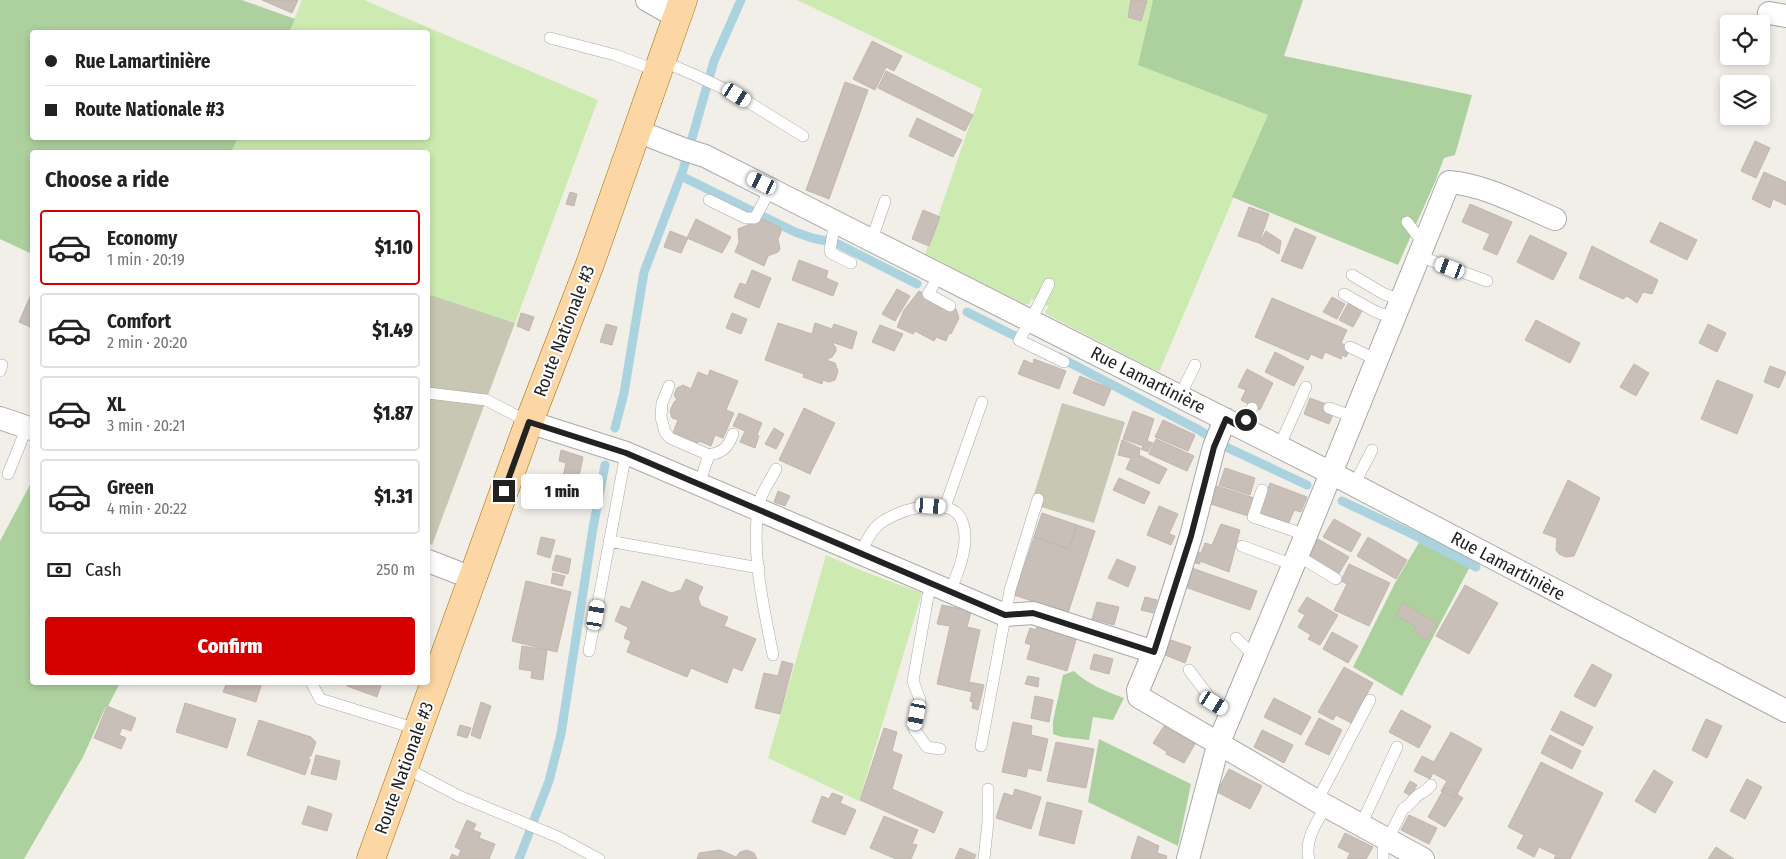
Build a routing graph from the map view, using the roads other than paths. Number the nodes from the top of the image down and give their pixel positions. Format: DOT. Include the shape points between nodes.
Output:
graph roads {
  1 [pos="647,0"];
  2 [pos="680,9"];
  3 [pos="550,38"];
  4 [pos="660,66"];
  5 [pos="637,131"];
  6 [pos="802,136"];
  7 [pos="709,200"];
  8 [pos="885,201"];
  9 [pos="763,204"];
  10 [pos="1555,219"];
  11 [pos="1407,222"];
  12 [pos="834,228"];
  13 [pos="872,239"];
  14 [pos="1421,250"];
  15 [pos="851,263"];
  16 [pos="940,274"];
  17 [pos="1352,275"];
  18 [pos="1487,281"];
  19 [pos="1049,284"];
  20 [pos="1344,294"];
  21 [pos="950,306"];
  22 [pos="1398,309"];
  23 [pos="1031,320"];
  24 [pos="1350,347"];
  25 [pos="1377,360"];
  26 [pos="1064,362"];
  27 [pos="1195,366"];
  28 [pos="669,386"];
  29 [pos="1306,387"];
  30 [pos="430,393"];
  31 [pos="1180,396"];
  32 [pos="982,402"];
  33 [pos="1329,408"];
  34 [pos="1354,417"];
  35 [pos="0,418"];
  36 [pos="529,422"];
  37 [pos="1231,427"];
  38 [pos="30,428"];
  39 [pos="733,434"];
  40 [pos="1279,447"];
  41 [pos="1372,450"];
  42 [pos="626,453"];
  43 [pos="709,454"];
  44 [pos="776,470"];
  45 [pos="1331,473"];
  46 [pos="8,474"];
  47 [pos="699,484"];
  48 [pos="1354,485"];
  49 [pos="1262,490"];
  50 [pos="1038,499"];
  51 [pos="945,507"];
  52 [pos="758,510"];
  53 [pos="1306,535"];
  54 [pos="609,541"];
  55 [pos="1242,546"];
  56 [pos="860,554"];
  57 [pos="1295,561"];
  58 [pos="430,562"];
  59 [pos="759,568"];
  60 [pos="472,578"];
  61 [pos="1336,579"];
  62 [pos="941,588"];
  63 [pos="1005,615"];
  64 [pos="1236,638"];
  65 [pos="589,651"];
  66 [pos="1154,652"];
  67 [pos="1256,652"];
  68 [pos="773,655"];
  69 [pos="1189,670"];
  70 [pos="313,685"];
  71 [pos="1370,700"];
  72 [pos="1786,711"];
  73 [pos="1231,713"];
  74 [pos="417,729"];
  75 [pos="1219,742"];
  76 [pos="982,746"];
  77 [pos="1397,747"];
  78 [pos="940,749"];
  79 [pos="404,767"];
  80 [pos="1431,785"];
  81 [pos="988,789"];
  82 [pos="1321,804"];
  83 [pos="1361,825"];
  84 [pos="1386,849"];
  85 [pos="371,859"];
  86 [pos="599,859"];
  87 [pos="984,859"];
  88 [pos="1188,859"];
  89 [pos="1309,859"];
  90 [pos="1423,859"];
  1 -- 2 [label="street"];
  2 -- 4 [label="main road, Route Nationale #3"];
  3 -- 4 [label="lane"];
  4 -- 5 [label="main road, Route Nationale #3"];
  4 -- 6 [label="lane" via="697,76 737,95"];
  5 -- 9 [label="street, Rue Lamartinière" via="705,156"];
  5 -- 36 [label="main road, Route Nationale #3"];
  7 -- 9 [label="lane" via="746,218"];
  8 -- 13 [label="lane"];
  9 -- 12 [label="street, Rue Lamartinière"];
  10 -- 14 [label="street" via="1481,189 1449,182"];
  11 -- 14 [label="lane"];
  12 -- 13 [label="street, Rue Lamartinière"];
  12 -- 15 [label="lane" via="831,253"];
  13 -- 16 [label="street, Rue Lamartinière"];
  14 -- 18 [label="lane"];
  14 -- 22 [label="street"];
  16 -- 21 [label="lane" via="928,294"];
  16 -- 23 [label="street, Rue Lamartinière"];
  17 -- 22 [label="lane" via="1384,294"];
  19 -- 23 [label="lane"];
  20 -- 22 [label="lane" via="1376,312"];
  22 -- 25 [label="street"];
  23 -- 26 [label="lane" via="1018,340"];
  23 -- 31 [label="street, Rue Lamartinière"];
  24 -- 25 [label="lane"];
  25 -- 34 [label="street"];
  27 -- 31 [label="lane"];
  28 -- 43 [label="lane" via="662,403 661,418 665,432 670,438"];
  29 -- 40 [label="lane"];
  30 -- 36 [label="lane" via="486,400"];
  31 -- 37 [label="street, Rue Lamartinière"];
  32 -- 51 [label="lane"];
  33 -- 34 [label="lane"];
  34 -- 45 [label="street"];
  35 -- 38 [label="street"];
  36 -- 42 [label="street"];
  36 -- 60 [label="main road, Route Nationale #3"];
  37 -- 40 [label="street, Rue Lamartinière"];
  37 -- 66 [label="street" via="1191,536"];
  38 -- 46 [label="lane"];
  39 -- 43 [label="lane" via="728,446 718,453"];
  40 -- 45 [label="street, Rue Lamartinière"];
  41 -- 48 [label="lane"];
  42 -- 47 [label="street"];
  42 -- 54 [label="lane"];
  43 -- 47 [label="lane"];
  44 -- 52 [label="lane"];
  45 -- 48 [label="street, Rue Lamartinière"];
  45 -- 53 [label="street"];
  47 -- 52 [label="street"];
  48 -- 72 [label="street, Rue Lamartinière"];
  49 -- 53 [label="lane" via="1253,516"];
  50 -- 63 [label="lane"];
  51 -- 56 [label="lane" via="916,508 881,523"];
  51 -- 62 [label="lane" via="958,514 962,521 964,542 961,563"];
  52 -- 56 [label="street"];
  52 -- 59 [label="lane"];
  53 -- 57 [label="street"];
  54 -- 59 [label="lane"];
  54 -- 65 [label="lane"];
  55 -- 57 [label="lane"];
  56 -- 62 [label="street"];
  57 -- 61 [label="lane" via="1305,560"];
  57 -- 67 [label="street"];
  58 -- 60 [label="street"];
  59 -- 68 [label="lane"];
  60 -- 74 [label="main road, Route Nationale #3"];
  62 -- 63 [label="street"];
  62 -- 78 [label="lane" via="928,596 913,681 920,700 914,729 927,747"];
  63 -- 66 [label="street" via="1033,613"];
  63 -- 76 [label="lane"];
  64 -- 67 [label="lane"];
  66 -- 75 [label="street" via="1138,690 1139,696"];
  67 -- 73 [label="street"];
  69 -- 73 [label="lane" via="1214,703"];
  70 -- 74 [label="lane" via="320,699"];
  71 -- 82 [label="lane"];
  73 -- 75 [label="street"];
  74 -- 79 [label="main road, Route Nationale #3"];
  75 -- 82 [label="street"];
  75 -- 88 [label="street"];
  77 -- 83 [label="lane"];
  79 -- 85 [label="main road, Route Nationale #3"];
  79 -- 86 [label="lane" via="459,796 550,834"];
  80 -- 84 [label="lane" via="1403,809"];
  81 -- 87 [label="lane"];
  82 -- 83 [label="street"];
  82 -- 89 [label="lane" via="1307,853"];
  83 -- 84 [label="street"];
  84 -- 90 [label="street"];
}
